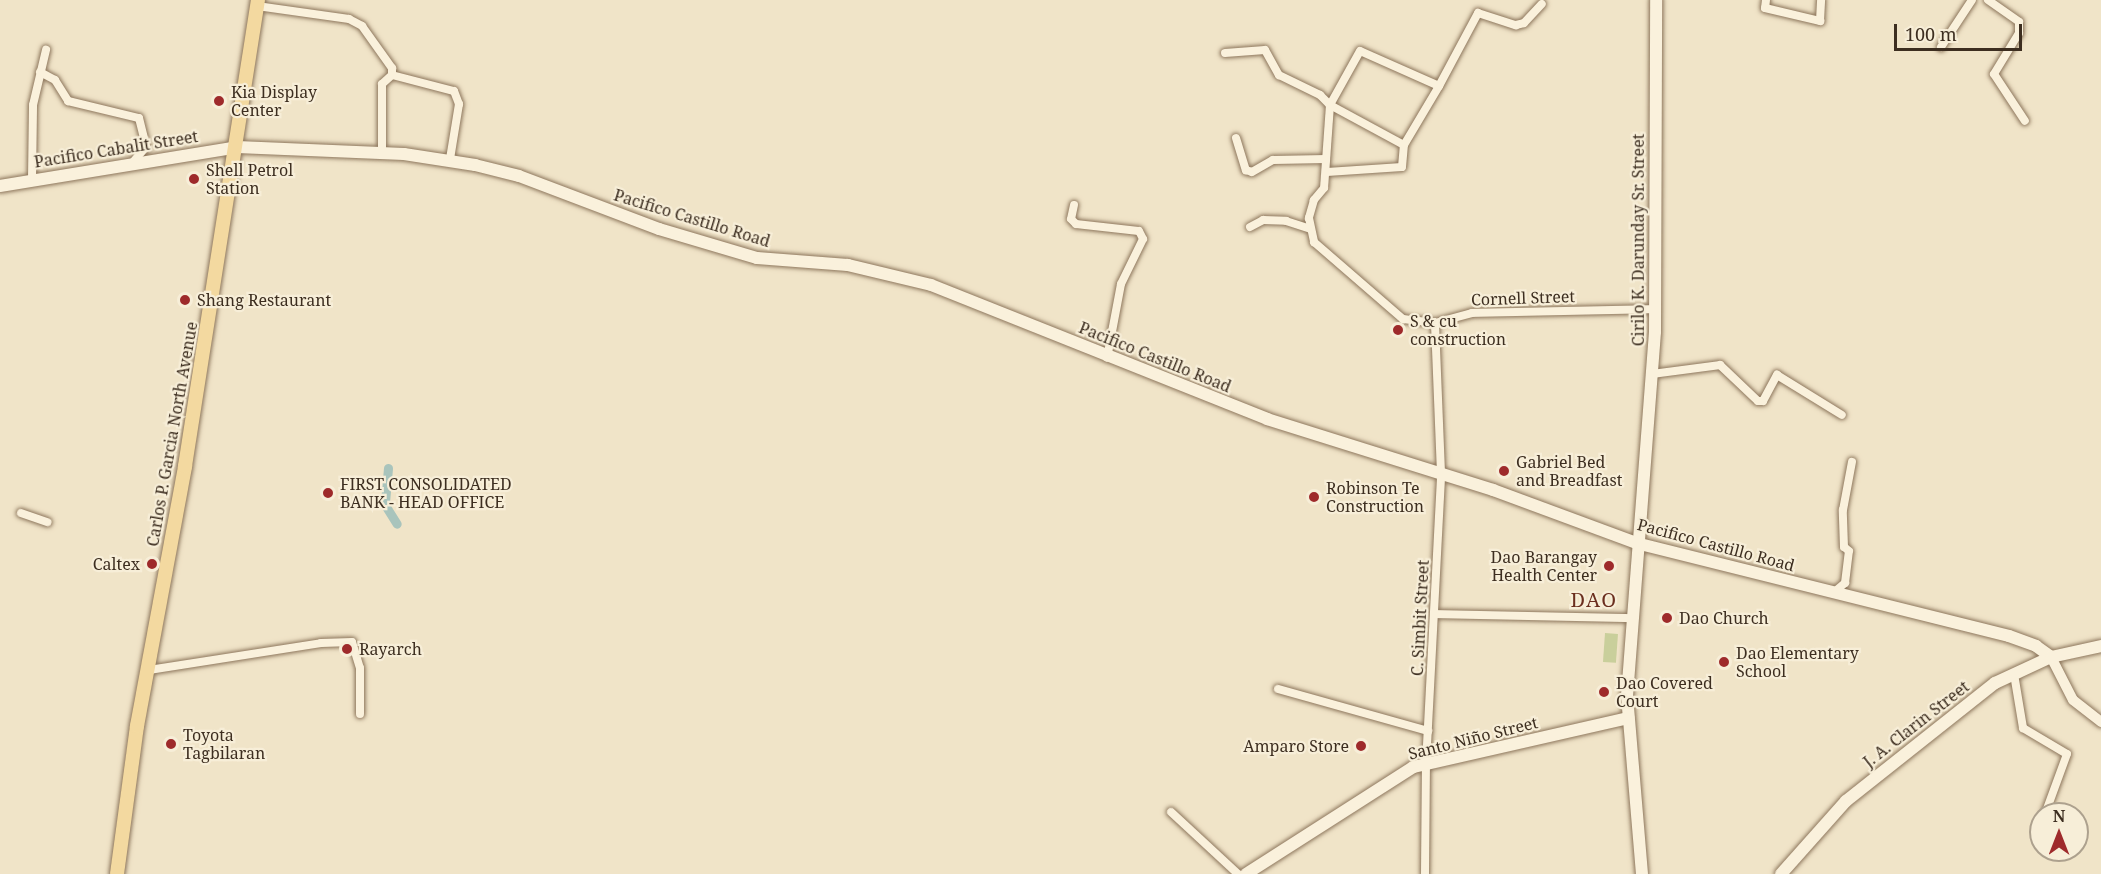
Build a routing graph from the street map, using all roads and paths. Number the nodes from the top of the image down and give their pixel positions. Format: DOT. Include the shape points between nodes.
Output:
graph roads {
  1 [pos="1656,0"];
  2 [pos="1766,0"];
  3 [pos="1821,0"];
  4 [pos="1972,0"];
  5 [pos="1988,0"];
  6 [pos="258,3"];
  7 [pos="1542,4"];
  8 [pos="1941,47"];
  9 [pos="46,50"];
  10 [pos="1225,53"];
  11 [pos="40,72"];
  12 [pos="392,75"];
  13 [pos="1439,86"];
  14 [pos="1330,105"];
  15 [pos="2025,121"];
  16 [pos="1236,138"];
  17 [pos="1404,145"];
  18 [pos="237,147"];
  19 [pos="382,152"];
  20 [pos="450,159"];
  21 [pos="1326,159"];
  22 [pos="133,162"];
  23 [pos="1327,172"];
  24 [pos="32,178"];
  25 [pos="0,186"];
  26 [pos="1074,205"];
  27 [pos="1250,226"];
  28 [pos="1311,229"];
  29 [pos="1656,309"];
  30 [pos="1435,323"];
  31 [pos="1107,358"];
  32 [pos="1652,374"];
  33 [pos="1842,415"];
  34 [pos="1852,462"];
  35 [pos="1441,473"];
  36 [pos="21,513"];
  37 [pos="47,522"];
  38 [pos="1636,543"];
  39 [pos="1833,594"];
  40 [pos="1436,614"];
  41 [pos="1632,618"];
  42 [pos="2101,646"];
  43 [pos="2051,657"];
  44 [pos="149,670"];
  45 [pos="2014,674"];
  46 [pos="1278,689"];
  47 [pos="360,714"];
  48 [pos="1628,717"];
  49 [pos="2101,722"];
  50 [pos="1428,731"];
  51 [pos="1426,764"];
  52 [pos="2049,802"];
  53 [pos="1171,812"];
  54 [pos="117,874"];
  55 [pos="1238,874"];
  56 [pos="1246,874"];
  57 [pos="1425,874"];
  58 [pos="1642,874"];
  59 [pos="1781,874"];
  1 -- 29 [label="main road, Cirilo K. Darunday Sr. Street"];
  2 -- 3 [label="street" via="1765,8 1820,21"];
  4 -- 8 [label="street"];
  5 -- 15 [label="street" via="2019,22 2019,33 1994,74"];
  6 -- 12 [label="street" via="349,18 362,26 392,68"];
  6 -- 18 [label="main road, Carlos P. Garcia North Avenue"];
  7 -- 13 [label="street" via="1524,23 1516,25 1478,13"];
  9 -- 11 [label="street"];
  10 -- 14 [label="street" via="1265,50 1279,75 1320,95"];
  11 -- 22 [label="street" via="55,80 68,101 139,118 146,147"];
  11 -- 24 [label="street" via="33,105"];
  12 -- 19 [label="street" via="382,84"];
  12 -- 20 [label="street" via="454,91 459,104"];
  13 -- 14 [label="street" via="1360,51"];
  13 -- 17 [label="street"];
  14 -- 17 [label="street"];
  14 -- 21 [label="street"];
  16 -- 21 [label="street" via="1246,170 1252,172 1273,160"];
  17 -- 23 [label="street" via="1402,167"];
  18 -- 19 [label="main road, Pacifico Castillo Road"];
  18 -- 22 [label="main road, Pacifico Cabalit Street"];
  18 -- 44 [label="main road, Carlos P. Garcia North Avenue"];
  19 -- 20 [label="main road, Pacifico Castillo Road"];
  20 -- 31 [label="main road, Pacifico Castillo Road" via="519,176 658,229 757,258 848,265 921,281"];
  21 -- 23 [label="street"];
  22 -- 24 [label="main road, Pacifico Cabalit Street"];
  23 -- 28 [label="street" via="1324,188 1314,200 1309,218"];
  24 -- 25 [label="main road, Pacifico Cabalit Street"];
  26 -- 31 [label="street" via="1071,219 1076,224 1139,231 1143,239 1121,284"];
  27 -- 28 [label="street" via="1263,220 1286,221"];
  28 -- 30 [label="street" via="1314,242 1403,319"];
  29 -- 30 [label="street, Cornell Street" via="1472,313"];
  29 -- 32 [label="main road, Cirilo K. Darunday Sr. Street"];
  30 -- 35 [label="street"];
  31 -- 35 [label="main road, Pacifico Castillo Road" via="1324,439"];
  32 -- 33 [label="street" via="1720,365 1758,401 1763,401 1777,375"];
  32 -- 38 [label="main road, Cirilo K. Darunday Sr. Street"];
  34 -- 39 [label="street" via="1843,510 1844,547 1849,551 1845,583"];
  35 -- 38 [label="main road, Pacifico Castillo Road"];
  35 -- 40 [label="street, C. Simbit Street"];
  36 -- 37 [label="street"];
  38 -- 39 [label="main road, Pacifico Castillo Road"];
  38 -- 41 [label="main road, Cirilo K. Darunday Sr. Street"];
  39 -- 43 [label="main road, Pacifico Castillo Road" via="2009,636 2036,646"];
  40 -- 41 [label="street"];
  40 -- 50 [label="street, C. Simbit Street"];
  41 -- 48 [label="main road, Cirilo K. Darunday Sr. Street"];
  42 -- 43 [label="main road, J. A. Clarin Street"];
  43 -- 45 [label="main road, J. A. Clarin Street"];
  43 -- 49 [label="street" via="2073,700"];
  44 -- 47 [label="street" via="321,643 352,642 360,668"];
  44 -- 54 [label="main road, Carlos P. Garcia North Avenue"];
  45 -- 52 [label="street" via="2023,728 2067,754"];
  45 -- 59 [label="main road, J. A. Clarin Street" via="1995,683 1945,720 1846,801"];
  46 -- 50 [label="street"];
  48 -- 51 [label="main road, Santo Niño Street"];
  48 -- 58 [label="main road, Cirilo K. Darunday Sr. Street"];
  50 -- 51 [label="street, C. Simbit Street"];
  51 -- 56 [label="main road, Santo Niño Street" via="1389,781"];
  51 -- 57 [label="street, C. Simbit Street"];
  53 -- 55 [label="street"];
}
